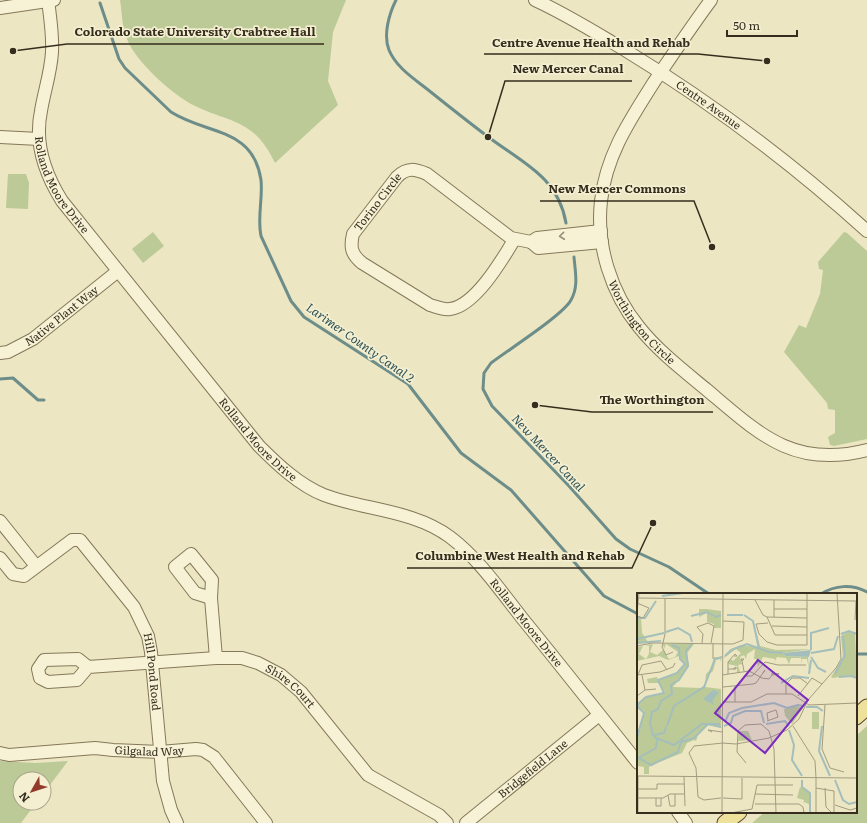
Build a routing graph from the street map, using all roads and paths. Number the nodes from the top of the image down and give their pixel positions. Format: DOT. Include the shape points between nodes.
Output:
graph roads {
  1 [pos="535,0"];
  2 [pos="711,0"];
  3 [pos="50,1"];
  4 [pos="0,8"];
  5 [pos="661,72"];
  6 [pos="0,137"];
  7 [pos="39,139"];
  8 [pos="867,231"];
  9 [pos="602,237"];
  10 [pos="514,240"];
  11 [pos="118,271"];
  12 [pos="0,353"];
  13 [pos="867,450"];
  14 [pos="0,521"];
  15 [pos="0,558"];
  16 [pos="36,566"];
  17 [pos="211,598"];
  18 [pos="216,658"];
  19 [pos="153,663"];
  20 [pos="88,666"];
  21 [pos="867,707"];
  22 [pos="600,715"];
  23 [pos="857,716"];
  24 [pos="160,752"];
  25 [pos="0,753"];
  26 [pos="637,762"];
  27 [pos="679,813"];
  28 [pos="738,813"];
  29 [pos="177,823"];
  30 [pos="266,823"];
  31 [pos="446,823"];
  32 [pos="466,823"];
  33 [pos="686,823"];
  34 [pos="726,823"];
  1 -- 5 [label="street, Centre Avenue"];
  2 -- 5 [label="street, Worthington Circle"];
  3 -- 4 [label="street"];
  3 -- 7 [label="street, Rolland Moore Drive" via="52,52 40,113"];
  5 -- 8 [label="street, Centre Avenue" via="780,157"];
  5 -- 9 [label="street, Worthington Circle" via="622,132 612,153 601,202"];
  6 -- 7 [label="street"];
  7 -- 11 [label="street, Rolland Moore Drive" via="44,164 55,191"];
  9 -- 10 [label="street" via="537,238 531,242"];
  9 -- 13 [label="street, Worthington Circle" via="611,279 621,301 639,328 754,430 783,446 809,454 833,456"];
  10 -- 10 [label="street, Torino Circle" via="427,174 409,169 402,172 392,183 353,234 350,246 354,256 362,263 430,305 452,309 468,299 494,274"];
  11 -- 12 [label="street, Native Plant Way" via="33,339 8,352"];
  11 -- 22 [label="street, Rolland Moore Drive" via="270,458 292,476 323,494 407,517 432,526 449,536 467,551"];
  14 -- 16 [label="street"];
  15 -- 16 [label="street" via="13,574 24,576"];
  16 -- 19 [label="street, Hill Pond Road" via="72,540 80,540 142,619"];
  17 -- 18 [label="street"];
  18 -- 19 [label="street, Shire Court"];
  18 -- 31 [label="street, Shire Court" via="242,658 281,675 301,692 368,775 439,815"];
  19 -- 20 [label="street, Shire Court"];
  19 -- 24 [label="street, Hill Pond Road"];
  21 -- 23 [label="main road"];
  22 -- 26 [label="street, Rolland Moore Drive"];
  22 -- 32 [label="street, Bridgefield Lane"];
  24 -- 25 [label="street, Gilgalad Way" via="95,748 8,755"];
  24 -- 29 [label="street, Hill Pond Road" via="166,795"];
  24 -- 30 [label="street, Gilgalad Way" via="196,749 214,756"];
  27 -- 33 [label="street"];
  28 -- 34 [label="main road"];
}
